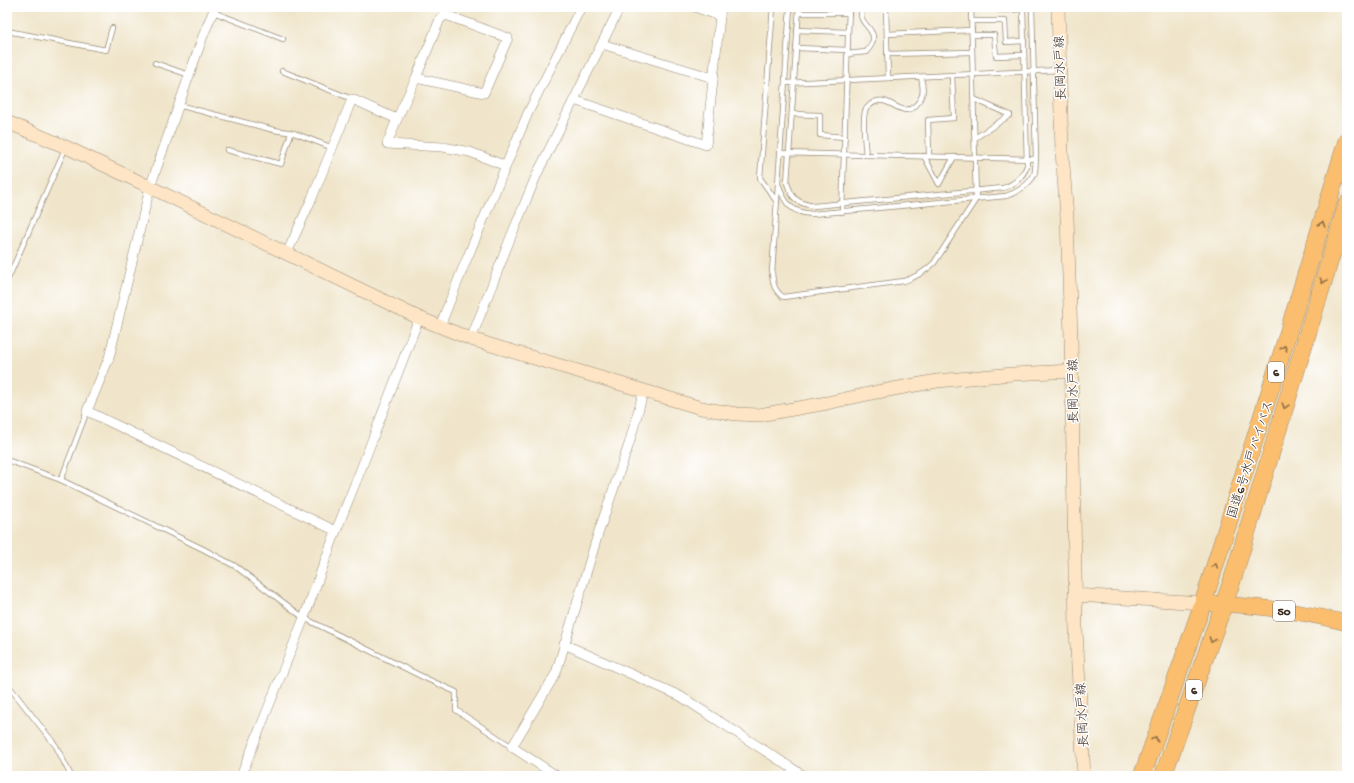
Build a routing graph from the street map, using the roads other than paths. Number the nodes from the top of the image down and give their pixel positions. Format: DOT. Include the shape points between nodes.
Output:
graph roads {
  1 [pos="581,7"];
  2 [pos="620,7"];
  3 [pos="695,7"];
  4 [pos="773,7"];
  5 [pos="790,7"];
  6 [pos="799,7"];
  7 [pos="849,7"];
  8 [pos="864,7"];
  9 [pos="886,7"];
  10 [pos="971,7"];
  11 [pos="992,7"];
  12 [pos="1032,7"];
  13 [pos="1058,7"];
  14 [pos="1023,8"];
  15 [pos="214,10"];
  16 [pos="444,11"];
  17 [pos="720,12"];
  18 [pos="799,13"];
  19 [pos="849,13"];
  20 [pos="972,22"];
  21 [pos="112,28"];
  22 [pos="797,30"];
  23 [pos="7,31"];
  24 [pos="848,32"];
  25 [pos="972,33"];
  26 [pos="887,34"];
  27 [pos="283,40"];
  28 [pos="1024,42"];
  29 [pos="602,44"];
  30 [pos="796,48"];
  31 [pos="847,52"];
  32 [pos="972,52"];
  33 [pos="888,54"];
  34 [pos="1024,55"];
  35 [pos="155,63"];
  36 [pos="1059,70"];
  37 [pos="282,71"];
  38 [pos="1024,72"];
  39 [pos="1034,72"];
  40 [pos="189,75"];
  41 [pos="973,75"];
  42 [pos="952,76"];
  43 [pos="921,77"];
  44 [pos="416,78"];
  45 [pos="713,78"];
  46 [pos="888,78"];
  47 [pos="846,80"];
  48 [pos="785,83"];
  49 [pos="794,83"];
  50 [pos="974,98"];
  51 [pos="352,99"];
  52 [pos="574,100"];
  53 [pos="178,105"];
  54 [pos="792,114"];
  55 [pos="397,118"];
  56 [pos="7,122"];
  57 [pos="291,132"];
  58 [pos="844,137"];
  59 [pos="975,138"];
  60 [pos="1347,140"];
  61 [pos="66,147"];
  62 [pos="333,148"];
  63 [pos="227,150"];
  64 [pos="780,153"];
  65 [pos="789,154"];
  66 [pos="844,155"];
  67 [pos="866,155"];
  68 [pos="927,156"];
  69 [pos="954,157"];
  70 [pos="975,157"];
  71 [pos="1026,158"];
  72 [pos="1036,159"];
  73 [pos="506,166"];
  74 [pos="778,183"];
  75 [pos="150,187"];
  76 [pos="976,190"];
  77 [pos="976,199"];
  78 [pos="777,202"];
  79 [pos="842,203"];
  80 [pos="1347,204"];
  81 [pos="842,212"];
  82 [pos="287,253"];
  83 [pos="7,281"];
  84 [pos="420,318"];
  85 [pos="440,326"];
  86 [pos="471,339"];
  87 [pos="1072,371"];
  88 [pos="644,390"];
  89 [pos="87,411"];
  90 [pos="7,460"];
  91 [pos="62,480"];
  92 [pos="336,531"];
  93 [pos="1075,595"];
  94 [pos="1203,603"];
  95 [pos="1225,604"];
  96 [pos="304,618"];
  97 [pos="1347,623"];
  98 [pos="564,644"];
  99 [pos="8,685"];
  100 [pos="512,747"];
  101 [pos="71,776"];
  102 [pos="241,776"];
  103 [pos="557,776"];
  104 [pos="804,776"];
  105 [pos="1084,776"];
  106 [pos="1142,776"];
  107 [pos="1163,776"];
  1 -- 73 [label="street" via="528,113"];
  2 -- 29 [label="street"];
  3 -- 17 [label="street"];
  4 -- 78 [label="lane" via="760,178"];
  5 -- 48 [label="lane"];
  6 -- 18 [label="lane"];
  7 -- 19 [label="lane"];
  8 -- 31 [label="lane" via="862,18 873,33 872,45 866,52"];
  9 -- 26 [label="lane"];
  10 -- 20 [label="lane"];
  11 -- 14 [label="lane" via="1001,10"];
  12 -- 39 [label="lane"];
  13 -- 36 [label="street, 長岡水戸線"];
  14 -- 28 [label="lane"];
  15 -- 27 [label="lane"];
  15 -- 40 [label="street"];
  16 -- 44 [label="street"];
  16 -- 44 [label="street" via="508,38 484,93"];
  17 -- 45 [label="street"];
  18 -- 19 [label="lane"];
  18 -- 22 [label="lane"];
  19 -- 24 [label="lane"];
  20 -- 25 [label="lane"];
  20 -- 28 [label="lane" via="1005,21 1006,42"];
  21 -- 23 [label="lane" via="106,50"];
  22 -- 24 [label="lane"];
  22 -- 30 [label="lane"];
  24 -- 31 [label="lane"];
  25 -- 26 [label="lane"];
  25 -- 32 [label="lane"];
  25 -- 34 [label="lane" via="994,35 996,56"];
  26 -- 33 [label="lane"];
  28 -- 34 [label="lane"];
  29 -- 45 [label="street"];
  29 -- 52 [label="street"];
  30 -- 31 [label="lane"];
  30 -- 49 [label="lane"];
  31 -- 47 [label="lane"];
  32 -- 33 [label="lane"];
  32 -- 41 [label="lane"];
  33 -- 46 [label="lane"];
  34 -- 38 [label="lane"];
  35 -- 40 [label="lane"];
  36 -- 39 [label="lane"];
  36 -- 87 [label="street, 長岡水戸線"];
  37 -- 51 [label="lane"];
  38 -- 39 [label="lane"];
  38 -- 41 [label="lane"];
  38 -- 71 [label="lane"];
  39 -- 72 [label="lane"];
  40 -- 53 [label="street"];
  41 -- 42 [label="lane"];
  41 -- 50 [label="lane"];
  42 -- 43 [label="lane"];
  42 -- 68 [label="lane" via="954,118 928,120"];
  43 -- 46 [label="lane"];
  43 -- 67 [label="lane" via="922,95 913,108 904,109 880,100 866,108"];
  44 -- 55 [label="street"];
  45 -- 52 [label="street" via="706,145"];
  46 -- 47 [label="lane"];
  47 -- 49 [label="lane"];
  47 -- 58 [label="lane"];
  48 -- 49 [label="lane"];
  48 -- 64 [label="lane"];
  49 -- 54 [label="lane"];
  50 -- 59 [label="lane"];
  50 -- 59 [label="lane" via="1010,115"];
  51 -- 55 [label="street"];
  51 -- 62 [label="street"];
  52 -- 86 [label="street" via="537,174"];
  53 -- 57 [label="lane" via="274,130"];
  53 -- 75 [label="street"];
  54 -- 58 [label="lane" via="820,115 820,135"];
  54 -- 65 [label="lane"];
  55 -- 73 [label="street" via="387,144 443,147 470,152"];
  56 -- 61 [label="street"];
  57 -- 62 [label="lane"];
  57 -- 63 [label="lane" via="281,164"];
  58 -- 66 [label="lane"];
  59 -- 70 [label="lane"];
  94 -- 60 [label="highway, 国道6号水戸バイパス / 6, one-way"];
  61 -- 75 [label="street"];
  61 -- 83 [label="lane"];
  62 -- 82 [label="street"];
  64 -- 65 [label="lane"];
  64 -- 74 [label="lane"];
  65 -- 66 [label="lane"];
  65 -- 79 [label="lane" via="787,183 790,194 796,200 814,206"];
  66 -- 67 [label="lane"];
  66 -- 79 [label="lane"];
  67 -- 68 [label="lane"];
  68 -- 69 [label="lane"];
  68 -- 69 [label="lane" via="940,184"];
  69 -- 70 [label="lane"];
  70 -- 71 [label="lane"];
  70 -- 76 [label="lane"];
  71 -- 72 [label="lane"];
  71 -- 76 [label="lane" via="1027,166 1024,172 1012,185"];
  72 -- 77 [label="lane" via="1034,175 1014,194"];
  73 -- 85 [label="street"];
  74 -- 78 [label="lane"];
  74 -- 81 [label="lane" via="787,204 803,214"];
  75 -- 82 [label="street"];
  75 -- 89 [label="street" via="109,358"];
  76 -- 77 [label="lane"];
  76 -- 79 [label="lane"];
  77 -- 78 [label="lane" via="934,264 918,276 904,281 783,297 776,291 773,283"];
  77 -- 81 [label="lane"];
  79 -- 81 [label="lane"];
  80 -- 95 [label="highway, 国道6号水戸バイパス / 6, one-way"];
  82 -- 84 [label="street"];
  84 -- 85 [label="street"];
  84 -- 92 [label="street"];
  85 -- 86 [label="street"];
  86 -- 88 [label="street"];
  87 -- 88 [label="street" via="937,381 759,415 701,408"];
  87 -- 93 [label="street, 長岡水戸線"];
  88 -- 98 [label="street"];
  89 -- 91 [label="lane"];
  89 -- 92 [label="street"];
  90 -- 91 [label="lane"];
  91 -- 96 [label="lane" via="235,566"];
  92 -- 96 [label="street"];
  93 -- 94 [label="street"];
  93 -- 105 [label="street, 長岡水戸線"];
  94 -- 95 [label="main road, 50"];
  106 -- 94 [label="highway, 国道6号水戸バイパス / 6, one-way"];
  95 -- 97 [label="main road, 50" via="1304,614"];
  95 -- 107 [label="highway, 国道6号水戸バイパス / 6, one-way"];
  96 -- 100 [label="lane" via="456,692 456,710"];
  96 -- 102 [label="street"];
  98 -- 100 [label="street" via="556,673"];
  98 -- 104 [label="street" via="680,696"];
  99 -- 101 [label="lane" via="56,746"];
  100 -- 103 [label="street"];
}
